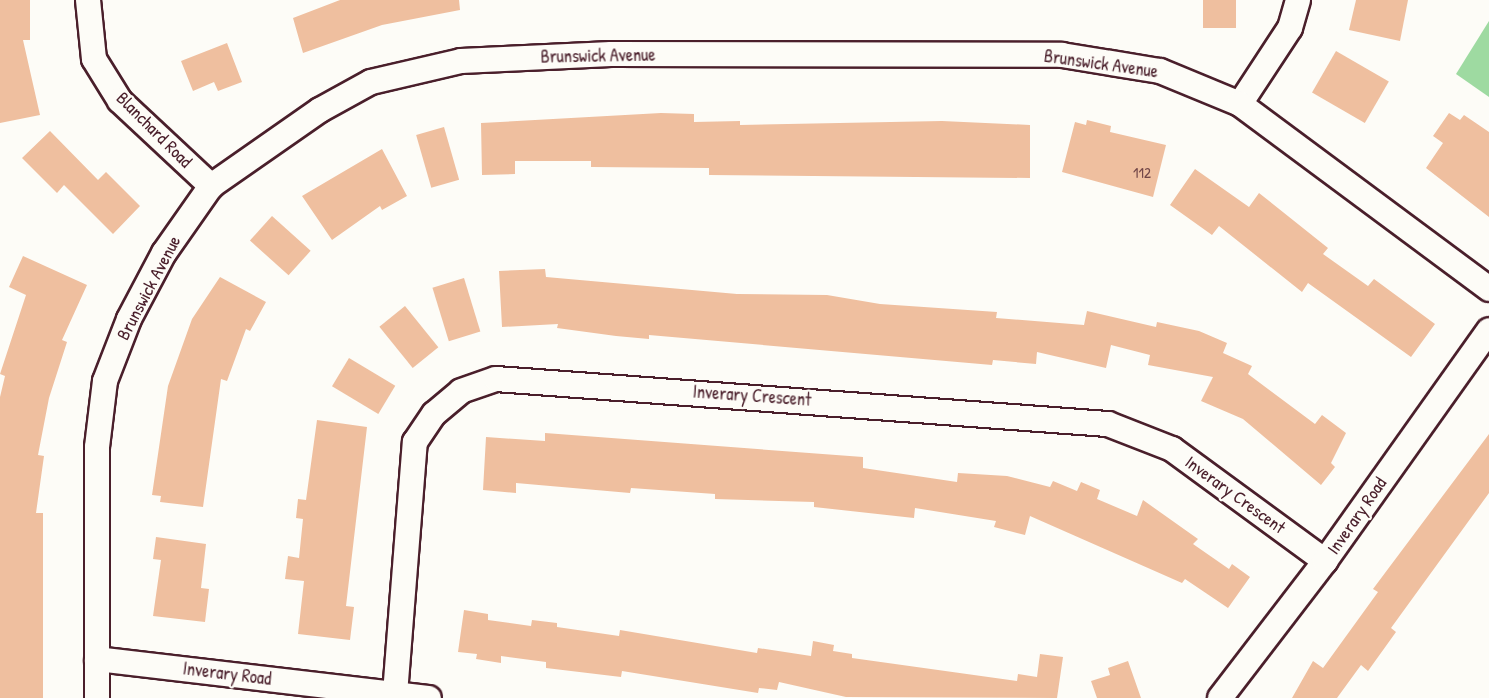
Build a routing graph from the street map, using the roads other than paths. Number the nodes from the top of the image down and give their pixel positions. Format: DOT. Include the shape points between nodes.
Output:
graph roads {
  1 [pos="88,0"];
  2 [pos="1298,0"];
  3 [pos="1240,104"];
  4 [pos="211,186"];
  5 [pos="1489,289"];
  6 [pos="1489,330"];
  7 [pos="1325,561"];
  8 [pos="97,660"];
  9 [pos="395,694"];
  10 [pos="97,698"];
  11 [pos="429,698"];
  12 [pos="1220,698"];
  1 -- 4 [label="street, Blanchard Road" via="94,59 120,101"];
  2 -- 3 [label="street" via="1290,28"];
  3 -- 4 [label="street, Brunswick Avenue" via="1160,71 1062,55 611,54 461,61 370,82 320,110"];
  3 -- 5 [label="street, Brunswick Avenue"];
  4 -- 8 [label="street, Brunswick Avenue" via="159,263 129,319 105,381 98,447"];
  6 -- 7 [label="street, Inverary Road"];
  7 -- 9 [label="street, Inverary Crescent" via="1172,449 1108,424 496,379 461,391 434,414 415,442"];
  7 -- 12 [label="street, Inverary Road"];
  8 -- 9 [label="street, Inverary Road"];
  8 -- 10 [label="street, Brunswick Avenue"];
  9 -- 11 [label="street, Inverary Road"];
}
